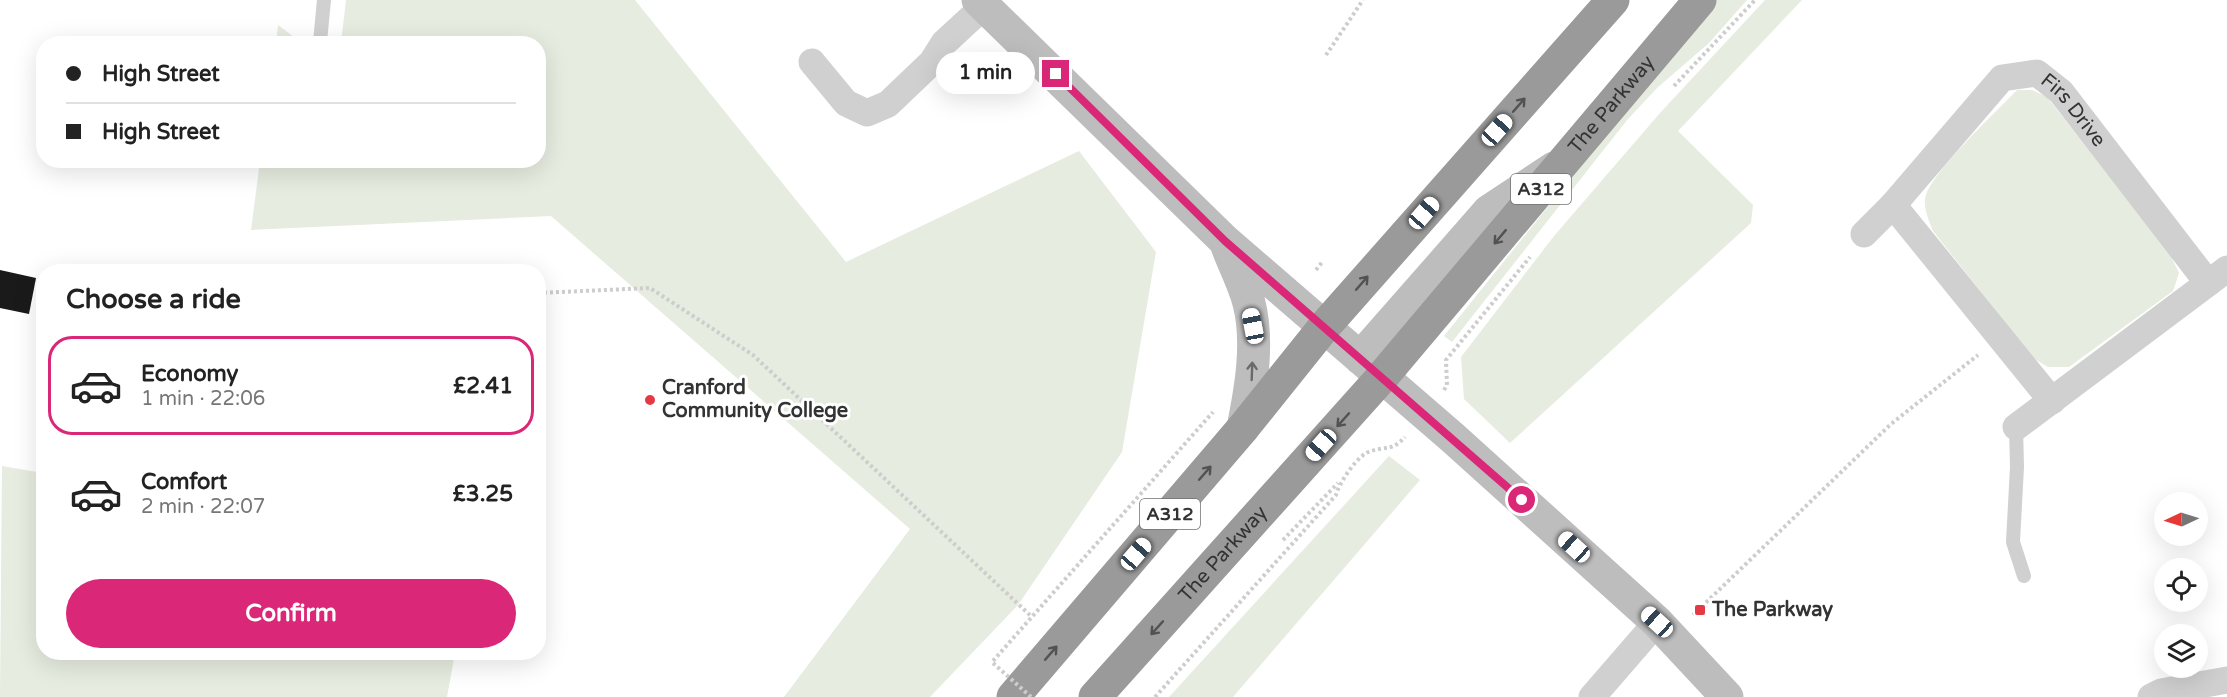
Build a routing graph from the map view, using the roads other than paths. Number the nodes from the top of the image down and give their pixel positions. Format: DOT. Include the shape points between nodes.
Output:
graph roads {
  1 [pos="324,0"];
  2 [pos="1613,0"];
  3 [pos="1700,0"];
  4 [pos="981,3"];
  5 [pos="321,36"];
  6 [pos="812,63"];
  7 [pos="1893,206"];
  8 [pos="1863,234"];
  9 [pos="1225,241"];
  10 [pos="2218,276"];
  11 [pos="1323,327"];
  12 [pos="1371,368"];
  13 [pos="2052,401"];
  14 [pos="2016,427"];
  15 [pos="1244,428"];
  16 [pos="2024,576"];
  17 [pos="1664,629"];
  18 [pos="2227,680"];
  19 [pos="1012,697"];
  20 [pos="1095,697"];
  21 [pos="1592,697"];
  22 [pos="1726,697"];
  23 [pos="2151,697"];
  1 -- 5 [label="lane"];
  11 -- 2 [label="highway, A312, one-way"];
  3 -- 12 [label="highway, The Parkway / A312, one-way" via="1565,160"];
  4 -- 6 [label="street" via="932,62 888,104 867,113 846,103"];
  4 -- 9 [label="street"];
  7 -- 8 [label="street, Firs Drive"];
  7 -- 10 [label="street, Firs Drive" via="2002,78 2037,73 2061,92"];
  7 -- 13 [label="street"];
  9 -- 11 [label="street"];
  15 -- 9 [label="street, one-way" via="1251,387 1253,326"];
  10 -- 13 [label="street, Firs Drive"];
  11 -- 12 [label="street"];
  11 -- 15 [label="highway, A312"];
  12 -- 17 [label="street"];
  12 -- 20 [label="highway, The Parkway / A312, one-way"];
  13 -- 14 [label="street, Firs Drive"];
  14 -- 16 [label="lane" via="2013,542"];
  19 -- 15 [label="highway, A312, one-way"];
  17 -- 21 [label="street"];
  17 -- 22 [label="street"];
  18 -- 23 [label="street"];
}
